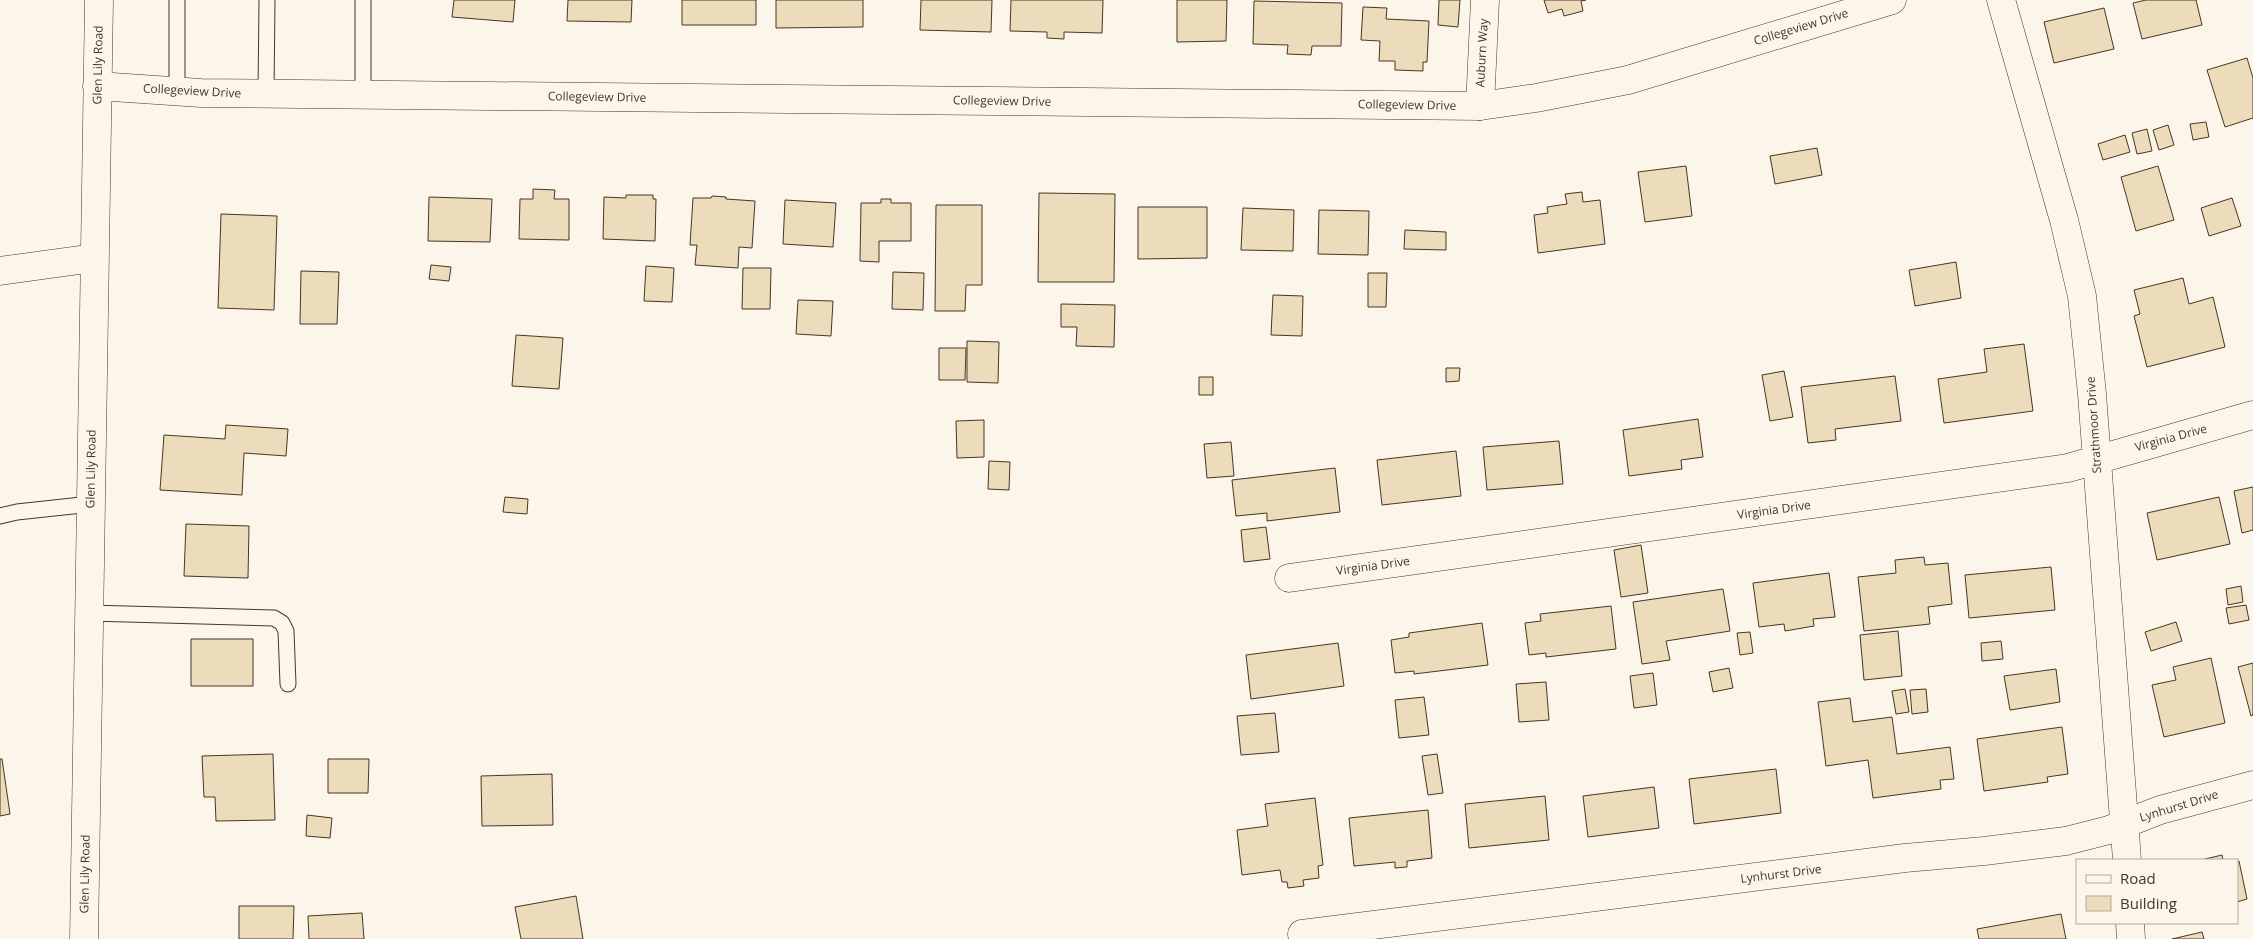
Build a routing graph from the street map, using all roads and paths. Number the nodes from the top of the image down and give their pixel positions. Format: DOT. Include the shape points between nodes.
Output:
graph roads {
  1 [pos="99,0"];
  2 [pos="177,0"];
  3 [pos="267,0"];
  4 [pos="363,0"];
  5 [pos="1485,0"];
  6 [pos="1892,0"];
  7 [pos="2001,0"];
  8 [pos="98,86"];
  9 [pos="177,91"];
  10 [pos="266,94"];
  11 [pos="363,94"];
  12 [pos="1480,106"];
  13 [pos="94,258"];
  14 [pos="0,271"];
  15 [pos="2253,416"];
  16 [pos="2096,459"];
  17 [pos="91,504"];
  18 [pos="0,516"];
  19 [pos="1289,578"];
  20 [pos="89,613"];
  21 [pos="288,684"];
  22 [pos="2253,785"];
  23 [pos="2125,823"];
  24 [pos="2127,859"];
  25 [pos="2130,924"];
  26 [pos="1302,934"];
  27 [pos="84,939"];
  28 [pos="2131,939"];
  1 -- 8 [label="street, Glen Lily Road"];
  2 -- 9 [label="lane"];
  3 -- 10 [label="lane"];
  4 -- 11 [label="lane"];
  5 -- 12 [label="street, Auburn Way"];
  6 -- 12 [label="street, Collegeview Drive" via="1628,80"];
  7 -- 16 [label="street, Strathmoor Drive" via="2062,211 2082,296"];
  8 -- 9 [label="street, Collegeview Drive"];
  8 -- 13 [label="street, Glen Lily Road"];
  9 -- 10 [label="street, Collegeview Drive"];
  10 -- 11 [label="street, Collegeview Drive"];
  11 -- 12 [label="street, Collegeview Drive"];
  13 -- 14 [label="street"];
  13 -- 17 [label="street, Glen Lily Road"];
  15 -- 16 [label="street, Virginia Drive"];
  16 -- 19 [label="street, Virginia Drive" via="2068,468"];
  16 -- 23 [label="street, Strathmoor Drive"];
  17 -- 18 [label="lane"];
  17 -- 20 [label="street, Glen Lily Road"];
  20 -- 21 [label="lane" via="274,618 286,630"];
  20 -- 27 [label="street, Glen Lily Road"];
  22 -- 23 [label="street, Lynhurst Drive" via="2160,810"];
  23 -- 24 [label="street, Strathmoor Drive"];
  23 -- 26 [label="street, Lynhurst Drive" via="2090,836 2048,843"];
  25 -- 28 [label="street"];
}
